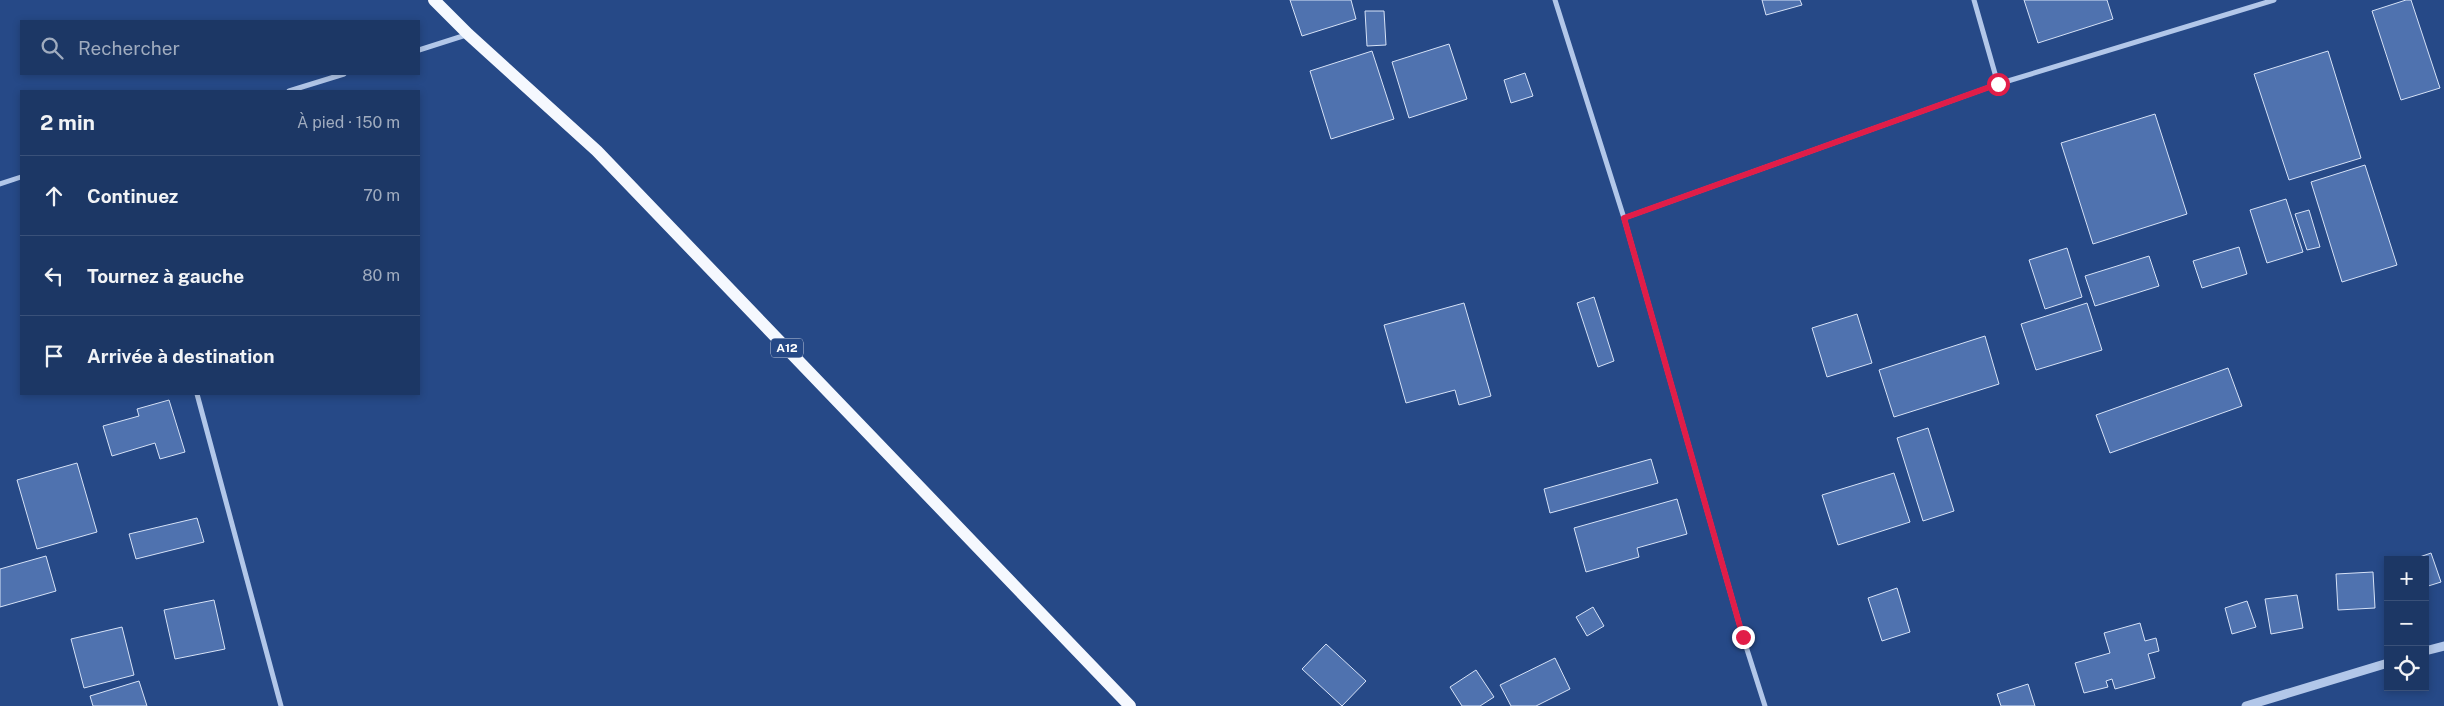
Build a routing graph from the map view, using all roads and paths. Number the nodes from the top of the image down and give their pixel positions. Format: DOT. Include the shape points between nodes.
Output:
graph roads {
  1 [pos="434,0"];
  2 [pos="1555,0"];
  3 [pos="1974,0"];
  4 [pos="2274,0"];
  5 [pos="468,34"];
  6 [pos="420,50"];
  7 [pos="341,75"];
  8 [pos="1998,84"];
  9 [pos="292,90"];
  10 [pos="20,177"];
  11 [pos="0,184"];
  12 [pos="1624,218"];
  13 [pos="197,395"];
  14 [pos="2444,646"];
  15 [pos="2429,650"];
  16 [pos="2384,664"];
  17 [pos="281,706"];
  18 [pos="1130,706"];
  19 [pos="1765,706"];
  20 [pos="2246,706"];
  1 -- 5 [label="main road, A12"];
  2 -- 12 [label="street"];
  3 -- 8 [label="street"];
  4 -- 8 [label="street"];
  5 -- 6 [label="street"];
  5 -- 18 [label="main road, A12" via="597,151"];
  7 -- 9 [label="street"];
  8 -- 12 [label="street"];
  10 -- 11 [label="street"];
  12 -- 19 [label="street"];
  13 -- 17 [label="street"];
  14 -- 15 [label="street"];
  16 -- 20 [label="street"];
}
